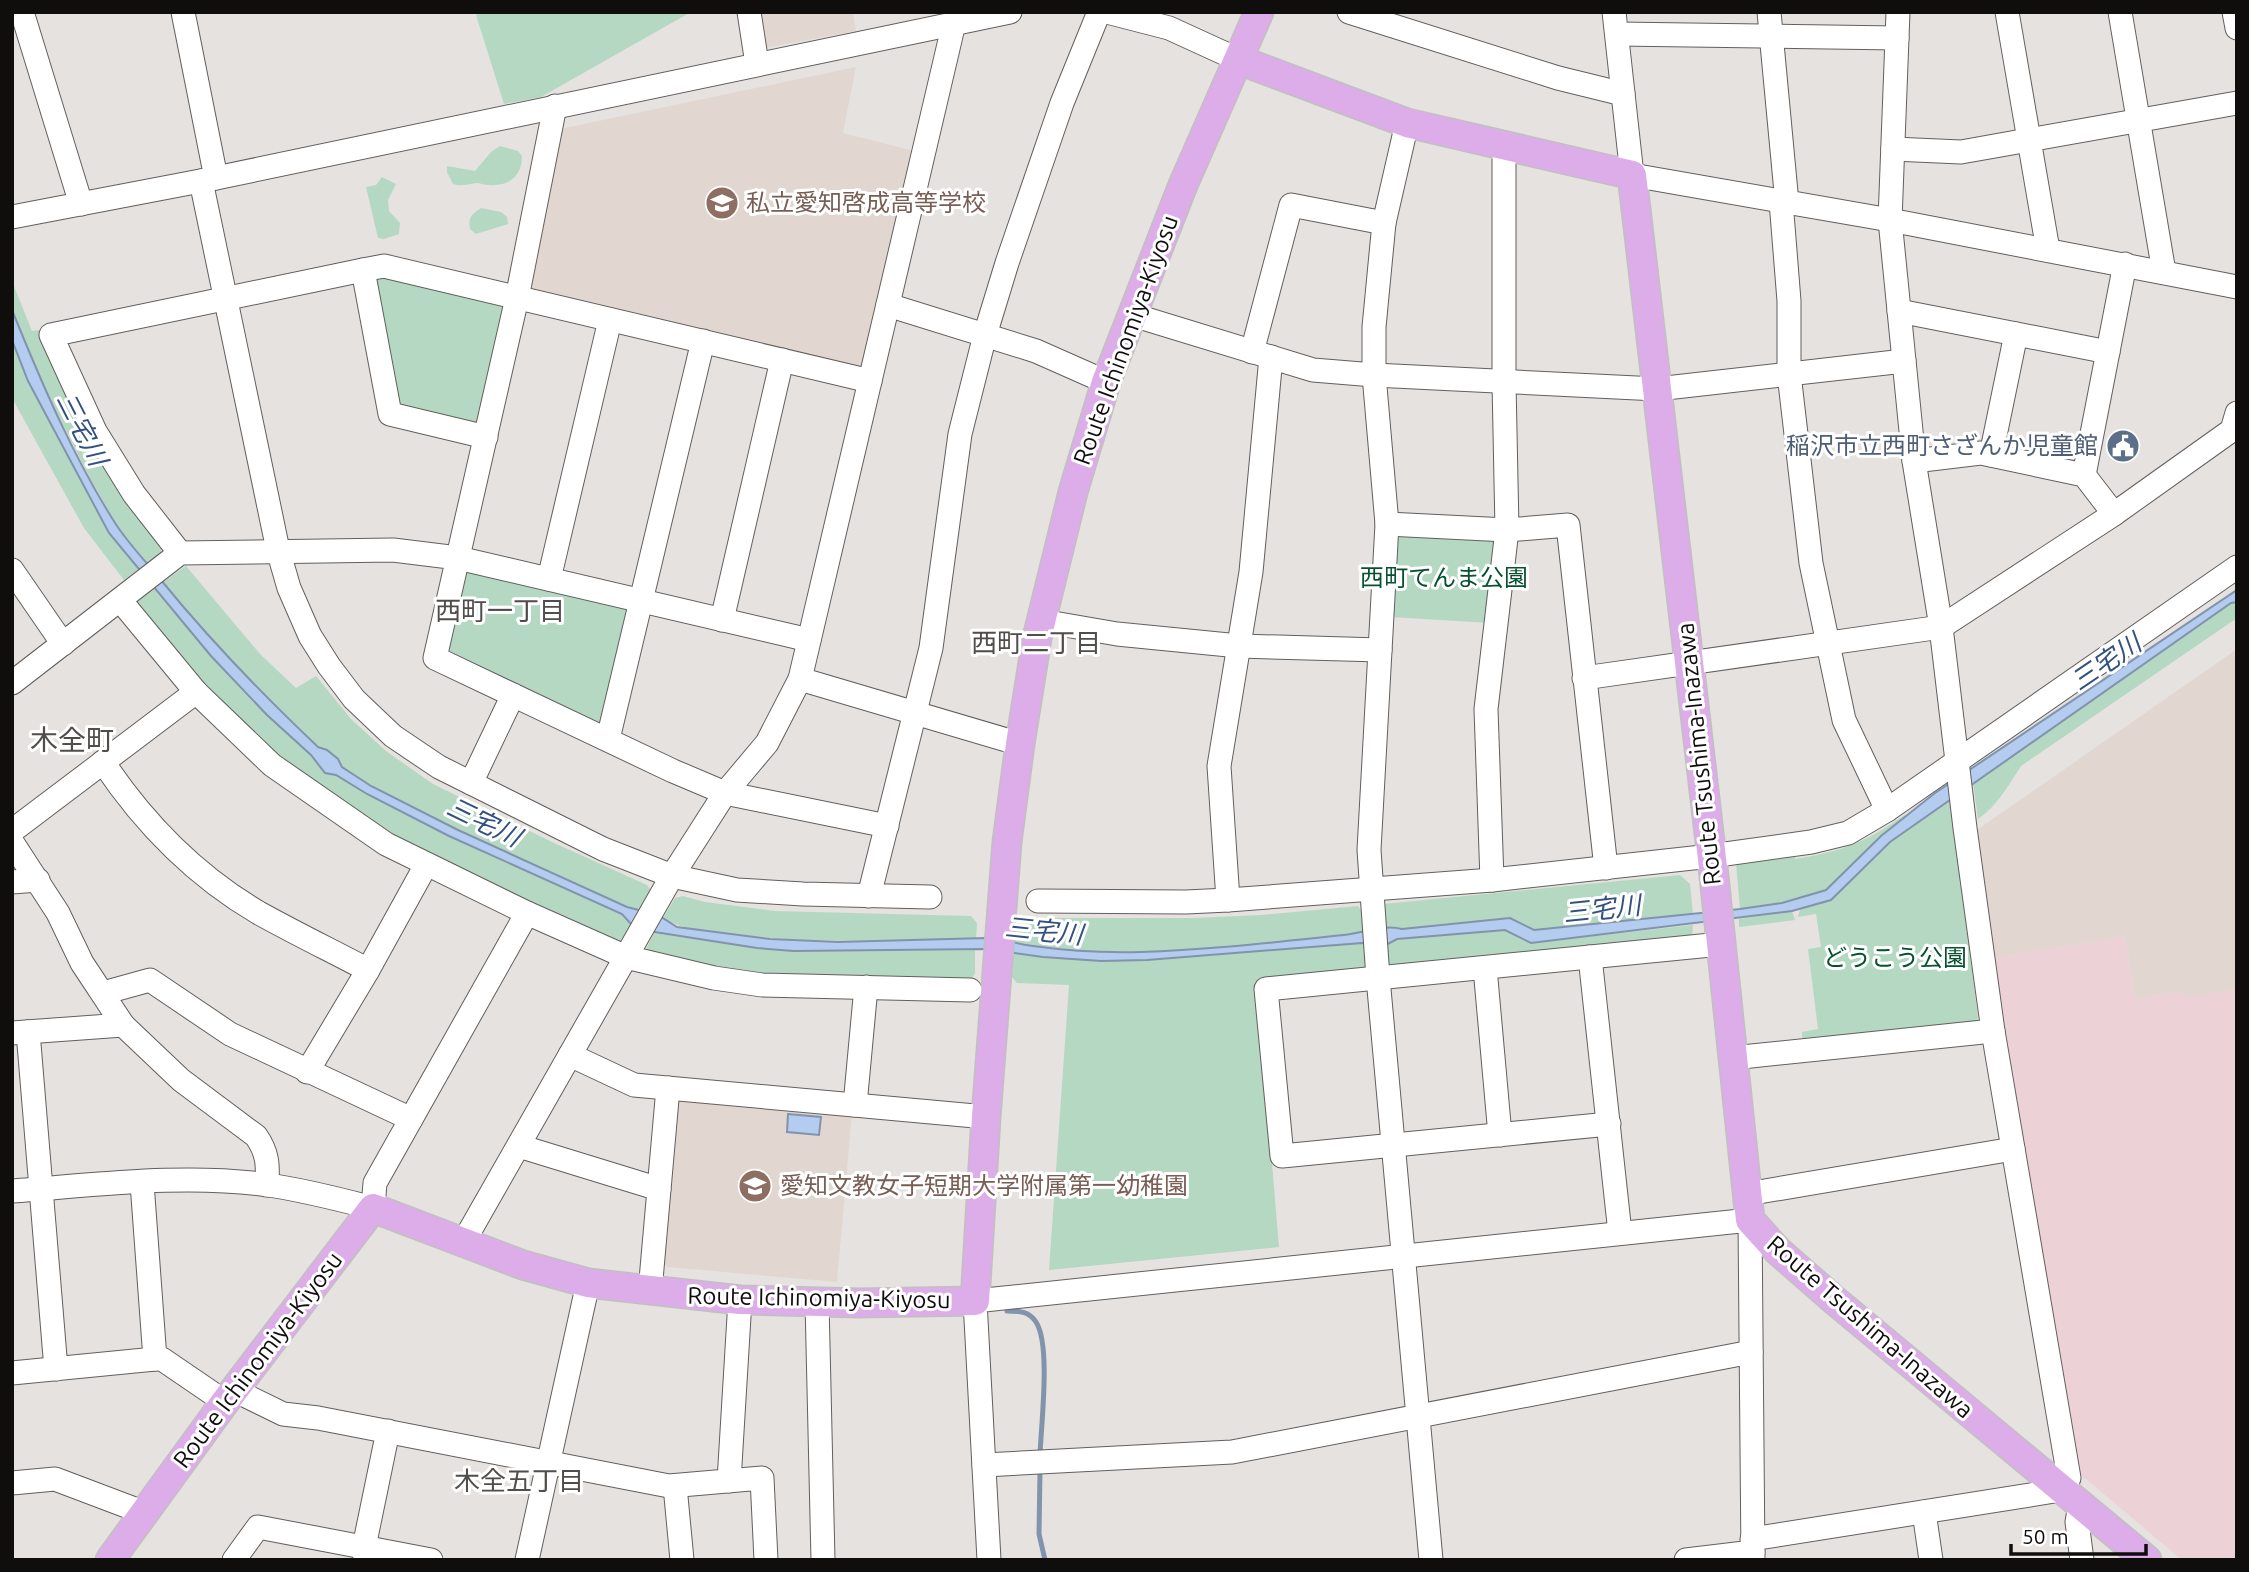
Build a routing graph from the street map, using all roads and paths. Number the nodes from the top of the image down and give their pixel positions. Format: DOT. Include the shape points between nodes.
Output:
graph roads {
  1 [pos="22,12"];
  2 [pos="183,12"];
  3 [pos="749,12"];
  4 [pos="1010,12"];
  5 [pos="1099,12"];
  6 [pos="1107,12"];
  7 [pos="1259,12"];
  8 [pos="1349,12"];
  9 [pos="1769,12"];
  10 [pos="1898,12"];
  11 [pos="2007,12"];
  12 [pos="2120,12"];
  13 [pos="2234,12"];
  14 [pos="957,19"];
  15 [pos="1615,23"];
  16 [pos="2237,28"];
  17 [pos="1771,36"];
  18 [pos="1897,38"];
  19 [pos="1239,60"];
  20 [pos="757,64"];
  21 [pos="1623,94"];
  22 [pos="2237,103"];
  23 [pos="555,106"];
  24 [pos="2138,121"];
  25 [pos="1407,123"];
  26 [pos="2029,140"];
  27 [pos="1504,145"];
  28 [pos="1893,149"];
  29 [pos="1632,175"];
  30 [pos="209,179"];
  31 [pos="1784,202"];
  32 [pos="81,204"];
  33 [pos="12,217"];
  34 [pos="1890,220"];
  35 [pos="1384,223"];
  36 [pos="2048,250"];
  37 [pos="2125,264"];
  38 [pos="363,270"];
  39 [pos="2164,272"];
  40 [pos="2237,287"];
  41 [pos="517,298"];
  42 [pos="225,299"];
  43 [pos="888,305"];
  44 [pos="1899,311"];
  45 [pos="1133,315"];
  46 [pos="610,320"];
  47 [pos="2016,334"];
  48 [pos="985,335"];
  49 [pos="703,341"];
  50 [pos="2108,352"];
  51 [pos="1262,354"];
  52 [pos="782,360"];
  53 [pos="1904,362"];
  54 [pos="1789,374"];
  55 [pos="1374,375"];
  56 [pos="870,381"];
  57 [pos="1106,382"];
  58 [pos="1504,382"];
  59 [pos="1657,389"];
  60 [pos="2237,413"];
  61 [pos="486,437"];
  62 [pos="1991,455"];
  63 [pos="1914,461"];
  64 [pos="2084,475"];
  65 [pos="2114,514"];
  66 [pos="1387,524"];
  67 [pos="1507,530"];
  68 [pos="278,550"];
  69 [pos="177,555"];
  70 [pos="458,558"];
  71 [pos="2237,567"];
  72 [pos="12,570"];
  73 [pos="549,579"];
  74 [pos="126,595"];
  75 [pos="641,601"];
  76 [pos="722,620"];
  77 [pos="1042,621"];
  78 [pos="1941,627"];
  79 [pos="809,640"];
  80 [pos="1828,643"];
  81 [pos="63,644"];
  82 [pos="1239,646"];
  83 [pos="1380,650"];
  84 [pos="1689,664"];
  85 [pos="1584,678"];
  86 [pos="800,679"];
  87 [pos="12,683"];
  88 [pos="196,692"];
  89 [pos="513,695"];
  90 [pos="915,715"];
  91 [pos="608,739"];
  92 [pos="1020,744"];
  93 [pos="103,762"];
  94 [pos="1957,764"];
  95 [pos="471,783"];
  96 [pos="725,793"];
  97 [pos="1887,810"];
  98 [pos="887,827"];
  99 [pos="12,831"];
  100 [pos="12,842"];
  101 [pos="426,865"];
  102 [pos="1713,866"];
  103 [pos="1606,867"];
  104 [pos="38,880"];
  105 [pos="1492,880"];
  106 [pos="12,882"];
  107 [pos="667,885"];
  108 [pos="869,896"];
  109 [pos="930,897"];
  110 [pos="1373,898"];
  111 [pos="1228,900"];
  112 [pos="1038,901"];
  113 [pos="527,913"];
  114 [pos="1720,937"];
  115 [pos="630,951"];
  116 [pos="1590,957"];
  117 [pos="1485,968"];
  118 [pos="368,970"];
  119 [pos="1378,971"];
  120 [pos="866,987"];
  121 [pos="970,990"];
  122 [pos="103,993"];
  123 [pos="123,1025"];
  124 [pos="1993,1031"];
  125 [pos="20,1032"];
  126 [pos="570,1055"];
  127 [pos="1732,1058"];
  128 [pos="307,1072"];
  129 [pos="668,1088"];
  130 [pos="855,1105"];
  131 [pos="986,1117"];
  132 [pos="411,1119"];
  133 [pos="1609,1124"];
  134 [pos="1500,1135"];
  135 [pos="519,1146"];
  136 [pos="1393,1146"];
  137 [pos="2013,1149"];
  138 [pos="142,1183"];
  139 [pos="267,1185"];
  140 [pos="40,1189"];
  141 [pos="659,1189"];
  142 [pos="12,1191"];
  143 [pos="1749,1207"];
  144 [pos="373,1208"];
  145 [pos="1620,1233"];
  146 [pos="464,1241"];
  147 [pos="1404,1256"];
  148 [pos="588,1283"];
  149 [pos="650,1291"];
  150 [pos="740,1300"];
  151 [pos="975,1301"];
  152 [pos="817,1302"];
  153 [pos="1751,1352"];
  154 [pos="155,1359"];
  155 [pos="56,1369"];
  156 [pos="12,1373"];
  157 [pos="229,1396"];
  158 [pos="1419,1416"];
  159 [pos="388,1431"];
  160 [pos="547,1462"];
  161 [pos="984,1465"];
  162 [pos="729,1481"];
  163 [pos="12,1483"];
  164 [pos="675,1486"];
  165 [pos="2071,1497"];
  166 [pos="1924,1512"];
  167 [pos="145,1513"];
  168 [pos="1753,1550"];
  169 [pos="364,1553"];
  170 [pos="110,1560"];
  171 [pos="234,1560"];
  172 [pos="430,1560"];
  173 [pos="527,1560"];
  174 [pos="682,1560"];
  175 [pos="766,1560"];
  176 [pos="822,1560"];
  177 [pos="989,1560"];
  178 [pos="1431,1560"];
  179 [pos="1686,1560"];
  180 [pos="1931,1560"];
  181 [pos="2082,1560"];
  182 [pos="2147,1560"];
  1 -- 32 [label="street"];
  2 -- 30 [label="street"];
  3 -- 20 [label="street"];
  4 -- 14 [label="street"];
  5 -- 48 [label="street" via="1062,103"];
  6 -- 19 [label="street" via="1169,28"];
  7 -- 19 [label="main road, Route Ichinomiya-Kiyosu"];
  8 -- 21 [label="street"];
  9 -- 17 [label="street"];
  10 -- 18 [label="street"];
  11 -- 26 [label="street"];
  12 -- 24 [label="street"];
  13 -- 16 [label="street"];
  14 -- 20 [label="street"];
  14 -- 43 [label="street"];
  15 -- 17 [label="street"];
  15 -- 21 [label="street"];
  17 -- 18 [label="street"];
  17 -- 31 [label="street"];
  18 -- 28 [label="street"];
  19 -- 25 [label="main road"];
  19 -- 45 [label="main road, Route Ichinomiya-Kiyosu" via="1183,185"];
  20 -- 23 [label="street"];
  21 -- 29 [label="street"];
  22 -- 24 [label="street"];
  23 -- 30 [label="street"];
  23 -- 41 [label="street"];
  24 -- 26 [label="street"];
  24 -- 39 [label="street"];
  25 -- 27 [label="main road"];
  25 -- 35 [label="street"];
  26 -- 28 [label="street" via="1961,152"];
  26 -- 36 [label="street"];
  27 -- 29 [label="main road"];
  27 -- 58 [label="street"];
  28 -- 34 [label="street"];
  29 -- 31 [label="street"];
  29 -- 59 [label="main road, Route Tsushima-Inazawa"];
  30 -- 32 [label="street"];
  30 -- 42 [label="street"];
  31 -- 34 [label="street"];
  31 -- 54 [label="street"];
  32 -- 33 [label="street"];
  34 -- 36 [label="street"];
  34 -- 44 [label="street"];
  35 -- 51 [label="street" via="1291,205"];
  35 -- 55 [label="street"];
  36 -- 37 [label="street"];
  37 -- 39 [label="street"];
  37 -- 50 [label="street"];
  38 -- 41 [label="street" via="384,266"];
  38 -- 42 [label="street"];
  38 -- 61 [label="street" via="390,414"];
  39 -- 40 [label="street"];
  41 -- 46 [label="street"];
  41 -- 61 [label="street"];
  42 -- 68 [label="street"];
  42 -- 69 [label="street" via="51,335 95,431"];
  43 -- 48 [label="street"];
  43 -- 56 [label="street"];
  44 -- 47 [label="street"];
  44 -- 53 [label="street"];
  45 -- 51 [label="street"];
  45 -- 57 [label="main road, Route Ichinomiya-Kiyosu"];
  46 -- 49 [label="street"];
  46 -- 73 [label="street"];
  47 -- 50 [label="street"];
  47 -- 62 [label="street"];
  48 -- 57 [label="street" via="1036,351"];
  48 -- 90 [label="street" via="960,434 931,648"];
  49 -- 52 [label="street"];
  49 -- 75 [label="street"];
  50 -- 64 [label="street"];
  51 -- 55 [label="street" via="1313,370"];
  51 -- 82 [label="street" via="1251,572"];
  52 -- 56 [label="street"];
  52 -- 76 [label="street"];
  53 -- 54 [label="street"];
  53 -- 63 [label="street"];
  54 -- 59 [label="street"];
  54 -- 80 [label="street" via="1810,556"];
  55 -- 58 [label="street"];
  55 -- 66 [label="street"];
  56 -- 79 [label="street"];
  57 -- 77 [label="main road, Route Ichinomiya-Kiyosu"];
  58 -- 59 [label="street"];
  58 -- 67 [label="street"];
  59 -- 84 [label="main road, Route Tsushima-Inazawa"];
  60 -- 65 [label="street" via="2232,430"];
  61 -- 70 [label="street"];
  62 -- 63 [label="street"];
  62 -- 64 [label="street"];
  63 -- 78 [label="street"];
  64 -- 65 [label="street"];
  65 -- 78 [label="street"];
  66 -- 67 [label="street"];
  66 -- 83 [label="street"];
  67 -- 85 [label="street" via="1568,525"];
  67 -- 105 [label="street" via="1486,709"];
  68 -- 69 [label="street"];
  68 -- 70 [label="street" via="393,550"];
  68 -- 95 [label="street" via="310,636 354,699 393,736"];
  69 -- 74 [label="street"];
  70 -- 73 [label="street"];
  70 -- 89 [label="street" via="435,658"];
  71 -- 94 [label="street"];
  72 -- 81 [label="street"];
  73 -- 75 [label="street"];
  74 -- 81 [label="street"];
  74 -- 88 [label="street"];
  75 -- 76 [label="street"];
  75 -- 91 [label="street"];
  76 -- 79 [label="street"];
  77 -- 82 [label="street"];
  77 -- 92 [label="main road, Route Ichinomiya-Kiyosu"];
  78 -- 80 [label="street"];
  78 -- 94 [label="street"];
  79 -- 86 [label="street"];
  80 -- 84 [label="street"];
  80 -- 97 [label="street" via="1844,720"];
  81 -- 87 [label="street"];
  82 -- 83 [label="street"];
  82 -- 111 [label="street" via="1219,766"];
  83 -- 110 [label="street" via="1369,850"];
  84 -- 85 [label="street"];
  84 -- 102 [label="main road, Route Tsushima-Inazawa"];
  85 -- 103 [label="street"];
  86 -- 90 [label="street"];
  86 -- 96 [label="street" via="767,743"];
  88 -- 93 [label="street"];
  88 -- 101 [label="street" via="272,765 386,844"];
  89 -- 91 [label="street"];
  89 -- 95 [label="street"];
  90 -- 92 [label="street"];
  90 -- 98 [label="street"];
  91 -- 96 [label="street"];
  92 -- 131 [label="main road, Route Ichinomiya-Kiyosu" via="1000,923"];
  93 -- 99 [label="street"];
  93 -- 118 [label="street" via="161,835 203,874 257,912"];
  94 -- 97 [label="street"];
  94 -- 124 [label="street"];
  95 -- 107 [label="street"];
  96 -- 98 [label="street"];
  96 -- 107 [label="street"];
  97 -- 102 [label="street" via="1848,833"];
  98 -- 108 [label="street"];
  100 -- 104 [label="street"];
  101 -- 113 [label="street"];
  101 -- 118 [label="street"];
  102 -- 103 [label="street"];
  102 -- 114 [label="main road, Route Tsushima-Inazawa"];
  103 -- 105 [label="street"];
  104 -- 106 [label="street"];
  104 -- 122 [label="street"];
  105 -- 110 [label="street"];
  107 -- 108 [label="street"];
  107 -- 115 [label="street"];
  108 -- 109 [label="street"];
  110 -- 111 [label="street"];
  110 -- 119 [label="street"];
  111 -- 112 [label="street"];
  113 -- 115 [label="street"];
  113 -- 132 [label="street"];
  114 -- 116 [label="street"];
  114 -- 127 [label="main road, Route Tsushima-Inazawa"];
  115 -- 120 [label="street" via="714,978 761,985"];
  115 -- 126 [label="street"];
  116 -- 117 [label="street"];
  116 -- 133 [label="street"];
  117 -- 119 [label="street"];
  117 -- 134 [label="street"];
  118 -- 128 [label="street"];
  119 -- 136 [label="street"];
  119 -- 136 [label="street" via="1266,989 1282,1156"];
  120 -- 121 [label="street"];
  120 -- 130 [label="street"];
  122 -- 123 [label="street"];
  122 -- 128 [label="street" via="150,980 230,1034"];
  123 -- 125 [label="street"];
  123 -- 139 [label="street" via="181,1080 256,1136 268,1157"];
  124 -- 127 [label="street"];
  124 -- 137 [label="street"];
  125 -- 140 [label="street"];
  126 -- 129 [label="street" via="634,1085"];
  126 -- 135 [label="street"];
  127 -- 143 [label="main road, Route Tsushima-Inazawa"];
  128 -- 132 [label="street"];
  129 -- 130 [label="street"];
  129 -- 141 [label="street"];
  130 -- 131 [label="street"];
  131 -- 151 [label="main road, Route Ichinomiya-Kiyosu"];
  132 -- 144 [label="street" via="375,1183"];
  133 -- 134 [label="street"];
  133 -- 145 [label="street"];
  134 -- 136 [label="street"];
  135 -- 141 [label="street"];
  135 -- 146 [label="street"];
  136 -- 147 [label="street"];
  137 -- 143 [label="street"];
  137 -- 165 [label="street"];
  138 -- 139 [label="street" via="194,1180"];
  138 -- 140 [label="street"];
  138 -- 154 [label="street"];
  139 -- 144 [label="street"];
  140 -- 142 [label="street"];
  140 -- 155 [label="street"];
  141 -- 149 [label="street"];
  143 -- 145 [label="street"];
  143 -- 153 [label="street"];
  143 -- 165 [label="main road, Route Tsushima-Inazawa" via="1778,1251"];
  144 -- 146 [label="main road, Route Ichinomiya-Kiyosu"];
  144 -- 157 [label="main road, Route Ichinomiya-Kiyosu"];
  145 -- 147 [label="street"];
  146 -- 148 [label="main road, Route Ichinomiya-Kiyosu" via="523,1265"];
  147 -- 151 [label="street"];
  147 -- 158 [label="street"];
  148 -- 149 [label="main road, Route Ichinomiya-Kiyosu"];
  148 -- 160 [label="street"];
  149 -- 150 [label="main road, Route Ichinomiya-Kiyosu"];
  150 -- 152 [label="main road, Route Ichinomiya-Kiyosu"];
  150 -- 162 [label="street"];
  151 -- 152 [label="main road, Route Ichinomiya-Kiyosu"];
  151 -- 161 [label="street"];
  152 -- 176 [label="street"];
  153 -- 158 [label="street"];
  153 -- 168 [label="street"];
  154 -- 155 [label="street"];
  154 -- 157 [label="street"];
  155 -- 156 [label="street"];
  157 -- 159 [label="street" via="283,1414"];
  157 -- 167 [label="main road, Route Ichinomiya-Kiyosu"];
  158 -- 161 [label="street" via="1232,1452"];
  158 -- 178 [label="street"];
  159 -- 160 [label="street"];
  159 -- 169 [label="street"];
  160 -- 164 [label="street"];
  160 -- 173 [label="street"];
  161 -- 177 [label="street"];
  162 -- 164 [label="street"];
  162 -- 175 [label="street" via="762,1478"];
  163 -- 167 [label="street" via="55,1479"];
  164 -- 174 [label="street"];
  165 -- 166 [label="street"];
  165 -- 181 [label="street"];
  165 -- 182 [label="main road, Route Tsushima-Inazawa"];
  166 -- 168 [label="street"];
  166 -- 180 [label="street"];
  167 -- 170 [label="main road, Route Ichinomiya-Kiyosu"];
  168 -- 179 [label="street"];
  169 -- 171 [label="street" via="258,1527"];
  169 -- 172 [label="street"];
}
